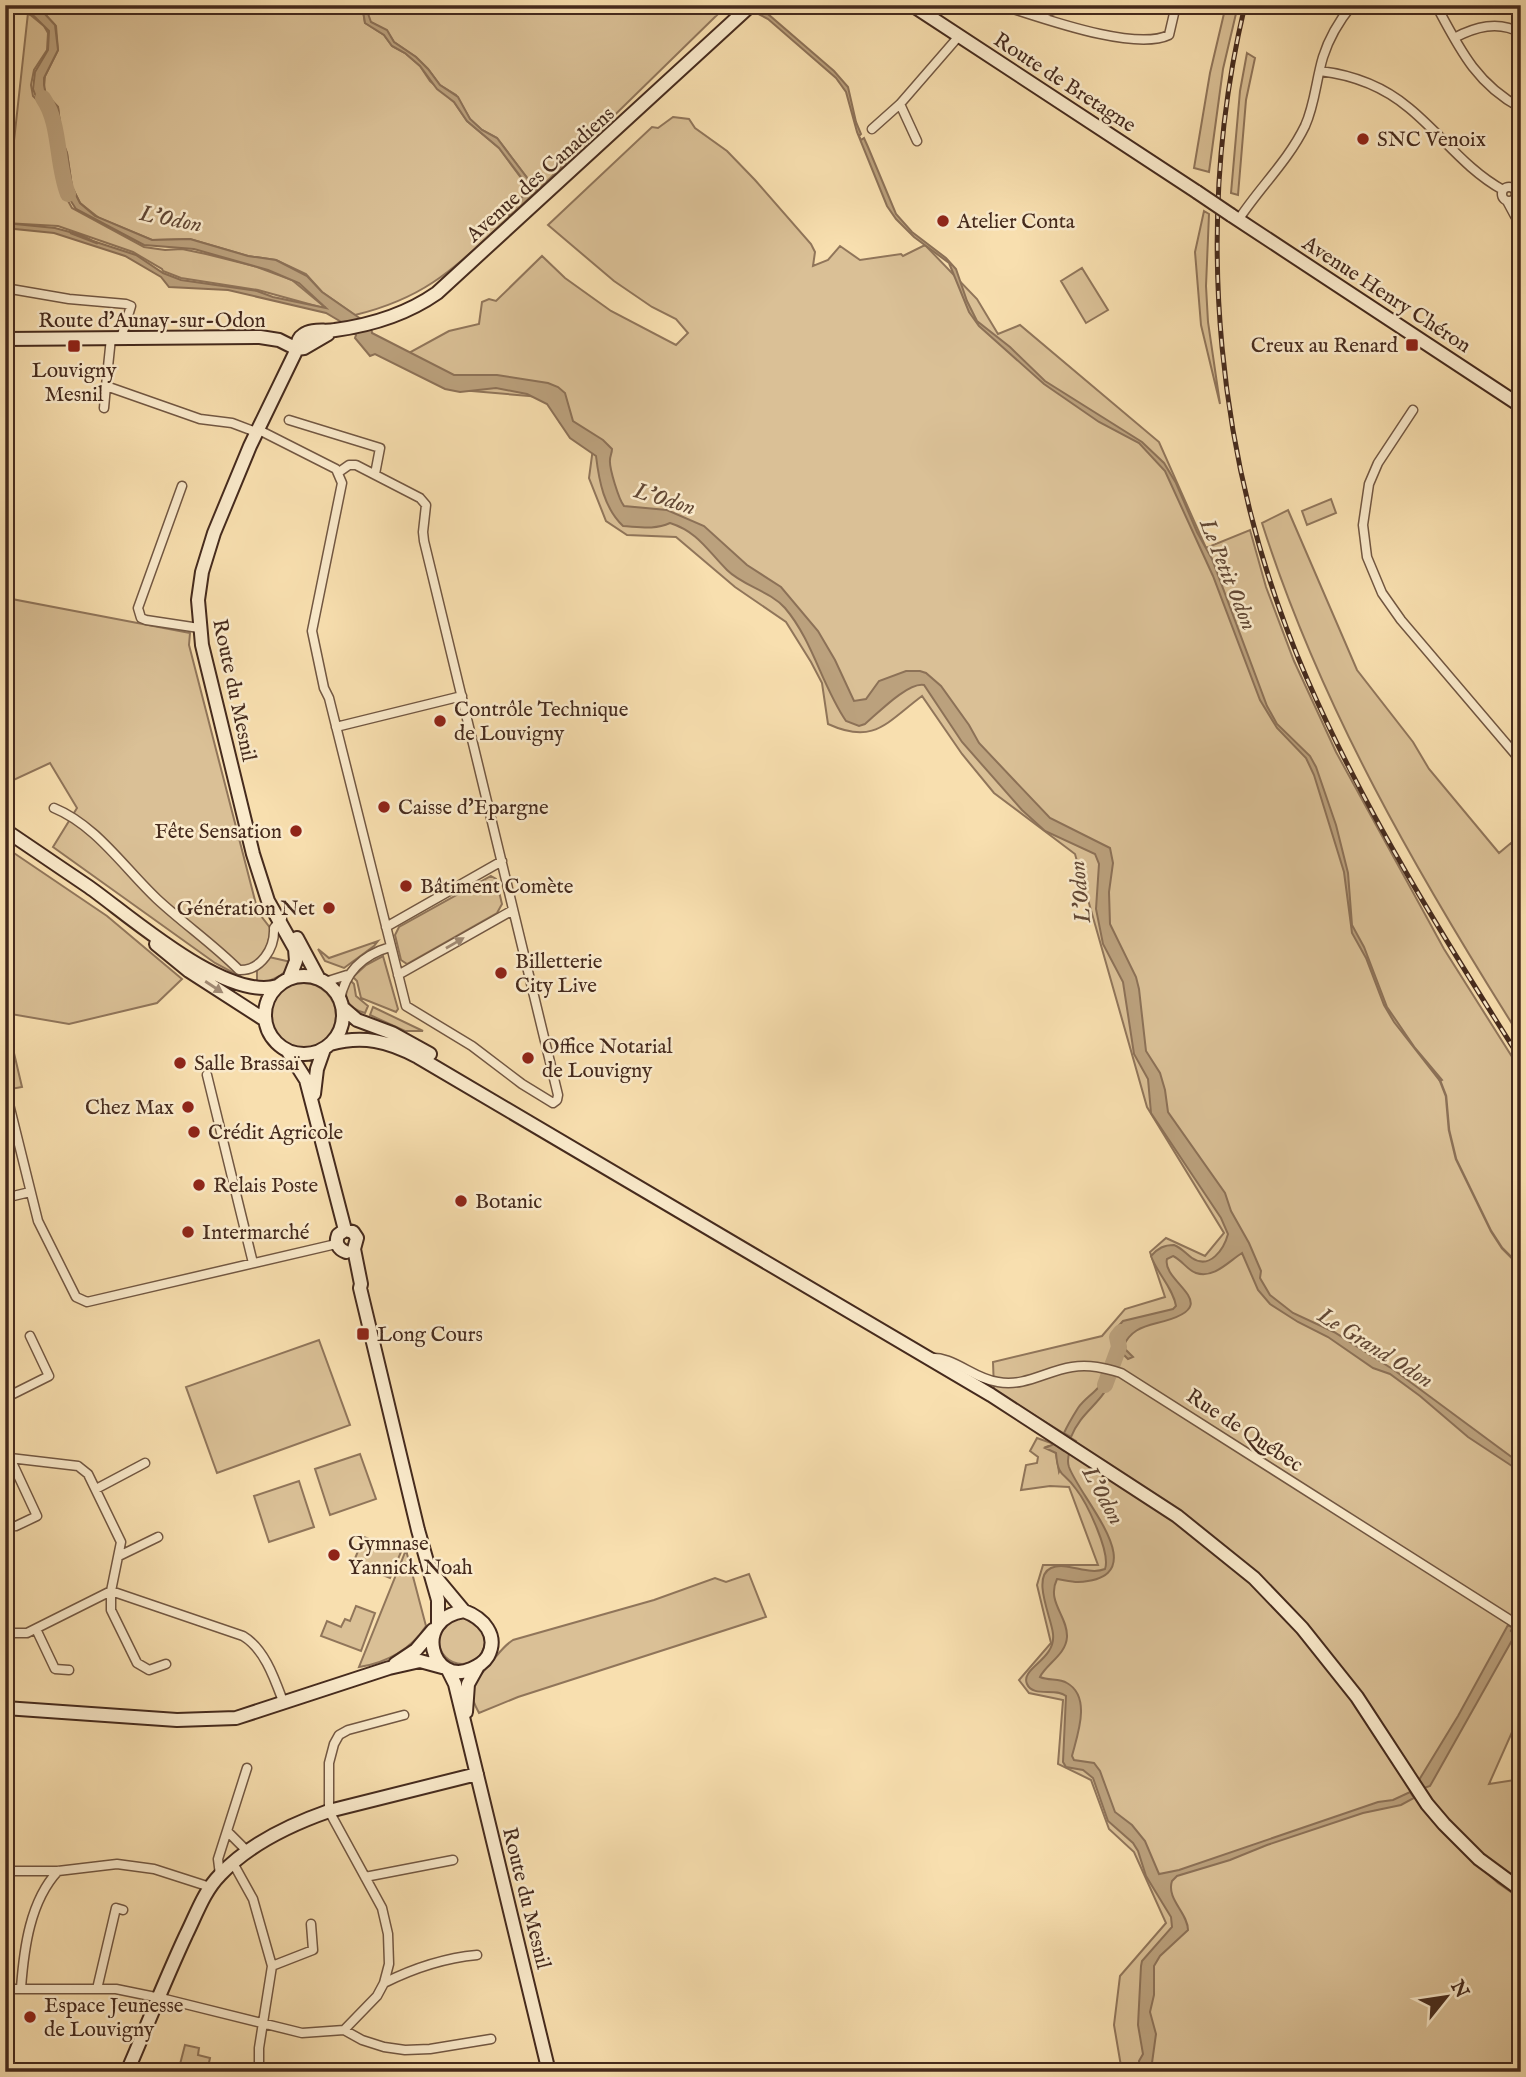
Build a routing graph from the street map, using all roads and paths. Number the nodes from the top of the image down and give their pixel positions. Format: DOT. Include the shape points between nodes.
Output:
graph roads {
  1 [pos="912,5"];
  2 [pos="1001,5"];
  3 [pos="1066,5"];
  4 [pos="1176,5"];
  5 [pos="1352,5"];
  6 [pos="1436,5"];
  7 [pos="750,7"];
  8 [pos="1038,15"];
  9 [pos="1521,33"];
  10 [pos="959,36"];
  11 [pos="1454,38"];
  12 [pos="1320,71"];
  13 [pos="900,104"];
  14 [pos="1521,108"];
  15 [pos="872,129"];
  16 [pos="917,141"];
  17 [pos="1503,190"];
  18 [pos="1518,191"];
  19 [pos="1507,201"];
  20 [pos="1235,217"];
  21 [pos="1521,227"];
  22 [pos="5,288"];
  23 [pos="332,331"];
  24 [pos="116,338"];
  25 [pos="5,339"];
  26 [pos="297,349"];
  27 [pos="106,386"];
  28 [pos="1521,406"];
  29 [pos="104,408"];
  30 [pos="1413,410"];
  31 [pos="289,420"];
  32 [pos="257,430"];
  33 [pos="339,472"];
  34 [pos="375,474"];
  35 [pos="181,486"];
  36 [pos="199,628"];
  37 [pos="462,696"];
  38 [pos="337,727"];
  39 [pos="1521,761"];
  40 [pos="54,808"];
  41 [pos="5,830"];
  42 [pos="502,861"];
  43 [pos="513,910"];
  44 [pos="281,919"];
  45 [pos="386,927"];
  46 [pos="142,928"];
  47 [pos="390,947"];
  48 [pos="347,975"];
  49 [pos="398,975"];
  50 [pos="322,981"];
  51 [pos="283,983"];
  52 [pos="341,1003"];
  53 [pos="265,1020"];
  54 [pos="327,1047"];
  55 [pos="287,1050"];
  56 [pos="207,1075"];
  57 [pos="7,1096"];
  58 [pos="495,1102"];
  59 [pos="8,1114"];
  60 [pos="320,1129"];
  61 [pos="30,1192"];
  62 [pos="5,1198"];
  63 [pos="345,1230"];
  64 [pos="346,1248"];
  65 [pos="253,1263"];
  66 [pos="30,1336"];
  67 [pos="928,1358"];
  68 [pos="5,1398"];
  69 [pos="8,1455"];
  70 [pos="145,1463"];
  71 [pos="96,1489"];
  72 [pos="16,1526"];
  73 [pos="158,1537"];
  74 [pos="119,1556"];
  75 [pos="428,1566"];
  76 [pos="111,1591"];
  77 [pos="464,1611"];
  78 [pos="436,1626"];
  79 [pos="1521,1627"];
  80 [pos="36,1629"];
  81 [pos="7,1633"];
  82 [pos="166,1664"];
  83 [pos="479,1666"];
  84 [pos="389,1668"];
  85 [pos="445,1669"];
  86 [pos="69,1670"];
  87 [pos="283,1701"];
  88 [pos="5,1708"];
  89 [pos="404,1715"];
  90 [pos="467,1733"];
  91 [pos="247,1768"];
  92 [pos="477,1774"];
  93 [pos="329,1811"];
  94 [pos="228,1831"];
  95 [pos="247,1851"];
  96 [pos="453,1860"];
  97 [pos="233,1863"];
  98 [pos="5,1871"];
  99 [pos="58,1871"];
  100 [pos="219,1875"];
  101 [pos="365,1878"];
  102 [pos="210,1887"];
  103 [pos="1521,1890"];
  104 [pos="123,1910"];
  105 [pos="311,1924"];
  106 [pos="477,1955"];
  107 [pos="272,1966"];
  108 [pos="384,1983"];
  109 [pos="21,1988"];
  110 [pos="5,1989"];
  111 [pos="97,1989"];
  112 [pos="158,1998"];
  113 [pos="262,2024"];
  114 [pos="344,2029"];
  115 [pos="491,2039"];
  116 [pos="127,2072"];
  117 [pos="259,2072"];
  118 [pos="549,2072"];
  1 -- 10 [label="main road, Route de Bretagne"];
  2 -- 8 [label="street"];
  3 -- 8 [label="street"];
  4 -- 8 [label="street" via="1169,35 1159,40 1103,34"];
  5 -- 12 [label="street" via="1330,38"];
  6 -- 11 [label="street"];
  7 -- 23 [label="main road, Avenue des Canadiens" via="442,289 422,304 378,321"];
  9 -- 11 [label="street" via="1491,26"];
  10 -- 13 [label="street"];
  10 -- 20 [label="main road, Route de Bretagne, bridge"];
  11 -- 14 [label="street" via="1479,77"];
  12 -- 17 [label="street" via="1354,78 1394,97 1481,177"];
  12 -- 20 [label="street" via="1311,111 1298,140"];
  13 -- 15 [label="street"];
  13 -- 16 [label="street"];
  17 -- 18 [label="street"];
  17 -- 19 [label="street"];
  18 -- 19 [label="street"];
  19 -- 21 [label="street"];
  20 -- 28 [label="main road, Avenue Henry Chéron"];
  22 -- 24 [label="street" via="126,303 130,312"];
  23 -- 26 [label="main road, Route du Mesnil" via="304,334"];
  24 -- 25 [label="main road, Route d'Aunay-sur-Odon"];
  24 -- 26 [label="main road, Route d'Aunay-sur-Odon" via="260,337"];
  24 -- 27 [label="street"];
  26 -- 32 [label="main road, Route du Mesnil"];
  27 -- 29 [label="street"];
  27 -- 32 [label="street" via="200,419"];
  30 -- 39 [label="street" via="1378,463 1370,484 1363,525 1367,557 1382,593 1401,620"];
  31 -- 34 [label="street" via="380,448"];
  32 -- 33 [label="street"];
  32 -- 36 [label="main road, Route du Mesnil" via="207,553 199,591"];
  33 -- 34 [label="street" via="352,464"];
  33 -- 38 [label="street" via="342,483 312,631"];
  34 -- 37 [label="street" via="425,503 423,535"];
  35 -- 36 [label="street" via="138,608 146,620"];
  36 -- 44 [label="main road, Route du Mesnil" via="264,888"];
  37 -- 38 [label="street"];
  37 -- 42 [label="street"];
  38 -- 45 [label="street"];
  40 -- 44 [label="street" via="84,826 159,901 239,970 255,967 269,954 274,928"];
  41 -- 46 [label="main road"];
  42 -- 43 [label="street"];
  42 -- 45 [label="street"];
  49 -- 43 [label="street, one-way"];
  43 -- 49 [label="street" via="557,1100 548,1101 406,1006"];
  44 -- 50 [label="main road, Route du Mesnil"];
  44 -- 51 [label="main road, Route du Mesnil" via="296,961"];
  45 -- 47 [label="street"];
  46 -- 51 [label="main road" via="236,983 259,989"];
  46 -- 53 [label="main road, one-way" via="174,960"];
  47 -- 48 [label="street" via="377,951"];
  47 -- 49 [label="street"];
  48 -- 50 [label="street"];
  48 -- 52 [label="street"];
  50 -- 51 [label="main road" via="304,976"];
  50 -- 52 [label="main road"];
  51 -- 53 [label="main road" via="267,1002"];
  52 -- 54 [label="main road" via="341,1027"];
  52 -- 58 [label="main road" via="357,1020 424,1050"];
  53 -- 55 [label="main road" via="274,1041"];
  54 -- 55 [label="main road" via="305,1054"];
  54 -- 58 [label="main road" via="357,1038 403,1048"];
  54 -- 60 [label="main road" via="317,1069 314,1092"];
  55 -- 60 [label="main road" via="306,1080"];
  56 -- 65 [label="street"];
  57 -- 59 [label="street"];
  58 -- 67 [label="main road"];
  59 -- 61 [label="street"];
  60 -- 63 [label="main road"];
  61 -- 62 [label="street"];
  61 -- 65 [label="street" via="38,1221 76,1297 86,1302"];
  63 -- 64 [label="main road" via="338,1235"];
  63 -- 64 [label="main road" via="353,1231 357,1238"];
  64 -- 65 [label="street"];
  64 -- 75 [label="main road" via="361,1283"];
  66 -- 68 [label="street" via="49,1376"];
  67 -- 79 [label="street, Rue de Québec" via="939,1356 986,1379 1010,1383 1028,1382 1070,1367 1121,1373"];
  67 -- 103 [label="main road" via="1177,1516 1254,1578 1335,1668 1444,1824 1479,1859"];
  69 -- 71 [label="street" via="78,1466"];
  69 -- 72 [label="street" via="37,1516"];
  70 -- 71 [label="street"];
  71 -- 74 [label="street" via="121,1542"];
  73 -- 74 [label="street"];
  74 -- 76 [label="street"];
  75 -- 77 [label="main road"];
  75 -- 78 [label="main road" via="438,1600"];
  76 -- 80 [label="street"];
  76 -- 82 [label="street" via="111,1610 137,1663 149,1670"];
  76 -- 87 [label="street" via="254,1643"];
  77 -- 78 [label="main road" via="452,1613"];
  77 -- 83 [label="main road" via="477,1615 490,1632 492,1648"];
  78 -- 84 [label="main road" via="416,1650"];
  78 -- 85 [label="main road" via="432,1643"];
  80 -- 81 [label="street"];
  80 -- 86 [label="street" via="55,1669"];
  83 -- 85 [label="main road" via="456,1673"];
  83 -- 90 [label="main road, Route du Mesnil" via="468,1684"];
  84 -- 85 [label="main road" via="420,1661"];
  84 -- 87 [label="main road"];
  85 -- 90 [label="main road, Route du Mesnil" via="455,1684"];
  87 -- 88 [label="main road" via="236,1718 206,1720"];
  89 -- 93 [label="street" via="339,1735 329,1763"];
  90 -- 92 [label="main road, Route du Mesnil"];
  91 -- 94 [label="street"];
  92 -- 93 [label="main road"];
  92 -- 118 [label="main road, Route du Mesnil"];
  93 -- 95 [label="main road"];
  93 -- 101 [label="street"];
  94 -- 95 [label="street"];
  94 -- 100 [label="street" via="218,1859"];
  95 -- 97 [label="main road"];
  96 -- 101 [label="street"];
  97 -- 100 [label="main road"];
  97 -- 107 [label="street" via="253,1899"];
  98 -- 99 [label="street"];
  99 -- 102 [label="street" via="117,1864 154,1869"];
  99 -- 109 [label="street" via="48,1882 33,1917"];
  100 -- 102 [label="main road"];
  101 -- 108 [label="street" via="382,1908 388,1934"];
  102 -- 112 [label="main road"];
  104 -- 111 [label="street" via="116,1908"];
  105 -- 107 [label="street" via="313,1950"];
  106 -- 108 [label="street" via="434,1963"];
  107 -- 113 [label="street"];
  108 -- 114 [label="street"];
  109 -- 110 [label="street"];
  109 -- 111 [label="street"];
  111 -- 112 [label="street"];
  112 -- 113 [label="street"];
  112 -- 116 [label="main road"];
  113 -- 114 [label="street" via="302,2033"];
  113 -- 117 [label="street"];
  114 -- 115 [label="street" via="362,2040 405,2050"];
}
